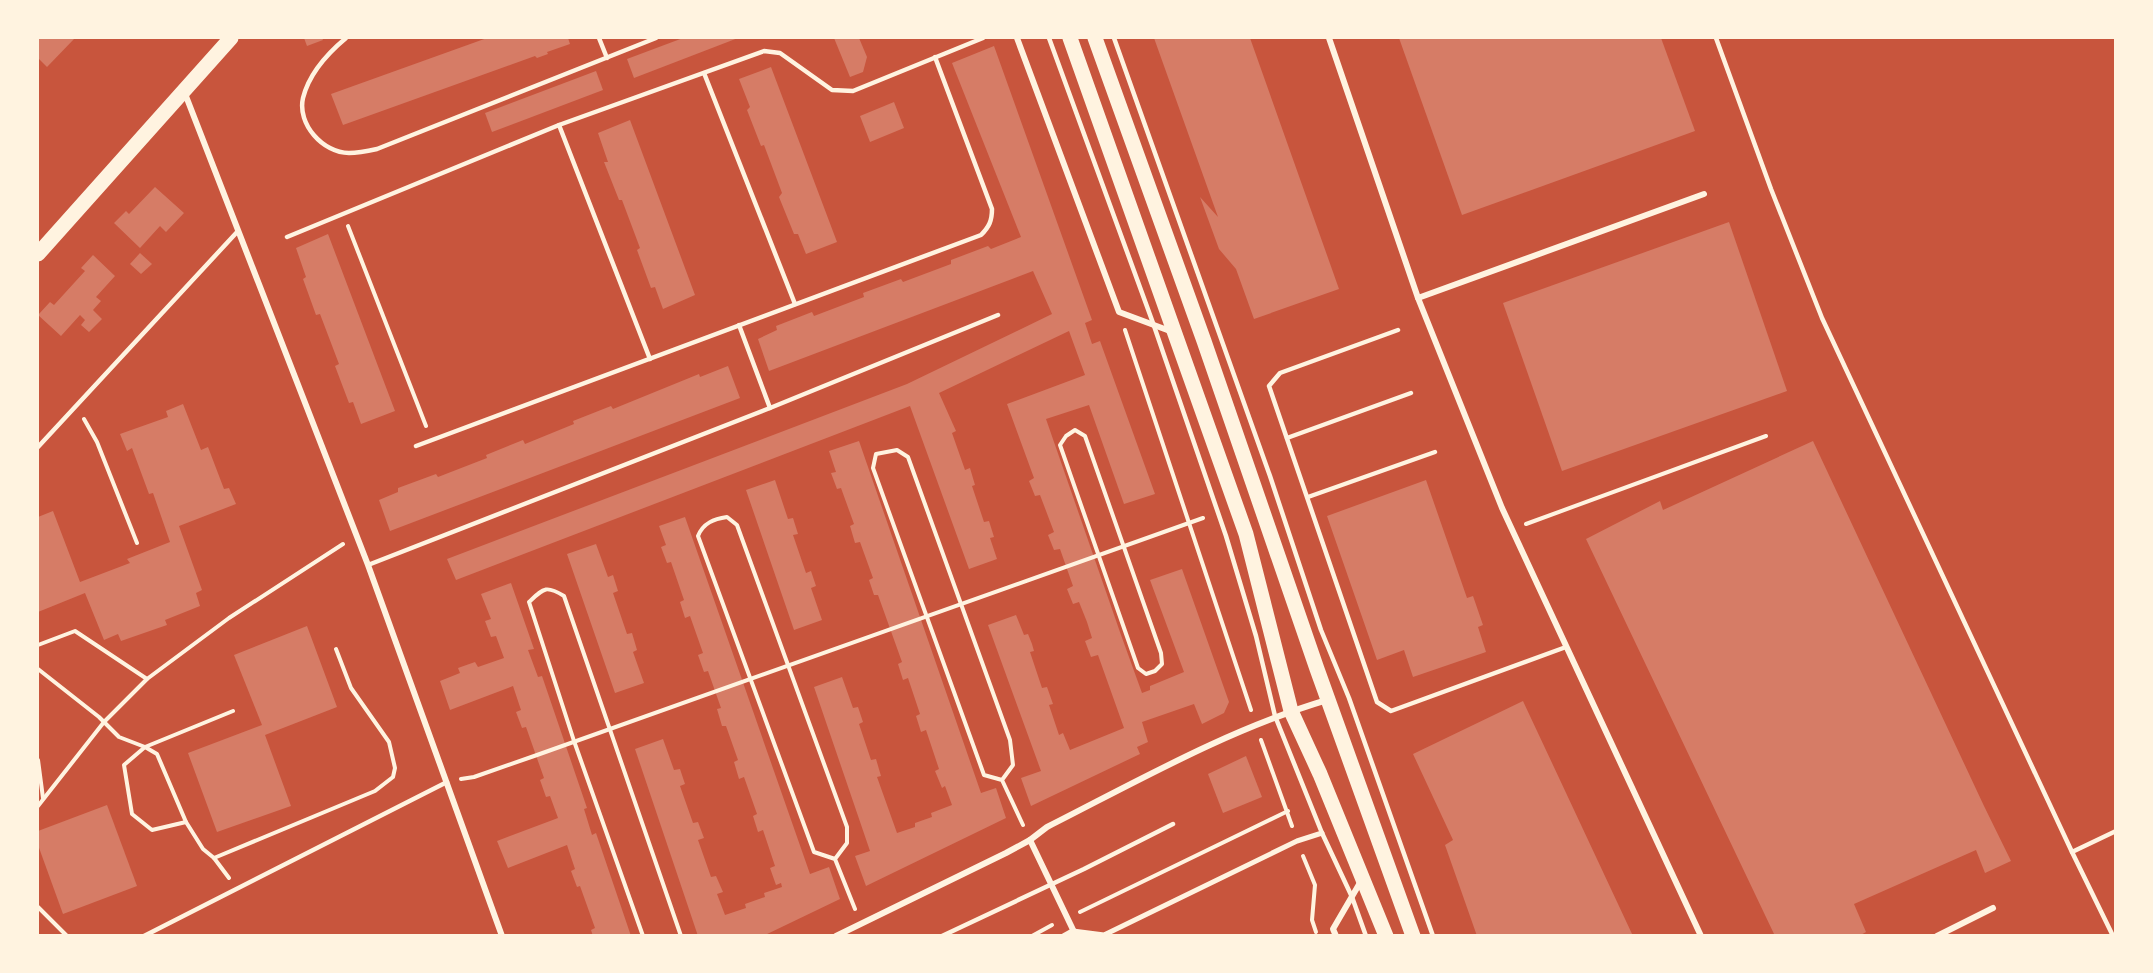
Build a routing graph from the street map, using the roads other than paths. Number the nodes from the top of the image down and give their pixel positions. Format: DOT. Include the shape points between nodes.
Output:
graph roads {
  1 [pos="231,38"];
  2 [pos="346,38"];
  3 [pos="599,38"];
  4 [pos="656,38"];
  5 [pos="983,38"];
  6 [pos="1017,38"];
  7 [pos="1049,38"];
  8 [pos="1070,38"];
  9 [pos="1095,38"];
  10 [pos="1114,38"];
  11 [pos="1329,38"];
  12 [pos="1716,38"];
  13 [pos="935,57"];
  14 [pos="607,58"];
  15 [pos="704,73"];
  16 [pos="184,90"];
  17 [pos="559,125"];
  18 [pos="1704,194"];
  19 [pos="238,231"];
  20 [pos="287,237"];
  21 [pos="38,254"];
  22 [pos="1418,298"];
  23 [pos="795,304"];
  24 [pos="998,315"];
  25 [pos="1153,323"];
  26 [pos="739,325"];
  27 [pos="1398,330"];
  28 [pos="1176,333"];
  29 [pos="650,359"];
  30 [pos="1411,393"];
  31 [pos="770,408"];
  32 [pos="1287,438"];
  33 [pos="38,447"];
  34 [pos="416,447"];
  35 [pos="1435,452"];
  36 [pos="1308,497"];
  37 [pos="368,565"];
  38 [pos="1566,647"];
  39 [pos="1328,700"];
  40 [pos="1291,711"];
  41 [pos="1275,716"];
  42 [pos="447,782"];
  43 [pos="1173,824"];
  44 [pos="2115,831"];
  45 [pos="1322,833"];
  46 [pos="1030,840"];
  47 [pos="2072,852"];
  48 [pos="1362,878"];
  49 [pos="1051,884"];
  50 [pos="1352,897"];
  51 [pos="1993,908"];
  52 [pos="1075,933"];
  53 [pos="144,936"];
  54 [pos="502,936"];
  55 [pos="836,936"];
  56 [pos="942,936"];
  57 [pos="1064,936"];
  58 [pos="1336,936"];
  59 [pos="1366,936"];
  60 [pos="1386,936"];
  61 [pos="1413,936"];
  62 [pos="1433,936"];
  63 [pos="1701,936"];
  64 [pos="1937,936"];
  65 [pos="2113,936"];
  1 -- 16 [label="main road"];
  2 -- 14 [label="lane" via="311,79 303,100 310,130 327,146 348,153 377,149"];
  3 -- 14 [label="lane"];
  4 -- 14 [label="lane"];
  5 -- 13 [label="lane"];
  6 -- 25 [label="street" via="1119,312"];
  7 -- 25 [label="lane"];
  8 -- 28 [label="main road"];
  9 -- 39 [label="main road"];
  10 -- 62 [label="lane"];
  11 -- 22 [label="street"];
  12 -- 47 [label="lane" via="1822,318"];
  13 -- 15 [label="lane" via="853,91 832,90 780,53 764,51"];
  13 -- 23 [label="lane" via="993,209 989,227 981,235"];
  15 -- 17 [label="lane"];
  15 -- 23 [label="lane"];
  16 -- 19 [label="street"];
  16 -- 21 [label="main road"];
  17 -- 20 [label="lane"];
  17 -- 29 [label="lane"];
  18 -- 22 [label="street"];
  19 -- 33 [label="lane"];
  19 -- 37 [label="street"];
  22 -- 38 [label="street" via="1512,530"];
  23 -- 26 [label="lane"];
  24 -- 31 [label="lane"];
  25 -- 28 [label="street"];
  25 -- 41 [label="lane" via="1218,512 1256,636"];
  26 -- 29 [label="lane"];
  26 -- 31 [label="lane"];
  27 -- 32 [label="lane" via="1280,373 1269,386"];
  28 -- 40 [label="main road" via="1246,534"];
  29 -- 34 [label="lane"];
  30 -- 32 [label="lane"];
  31 -- 37 [label="lane"];
  32 -- 36 [label="lane"];
  35 -- 36 [label="lane"];
  36 -- 38 [label="lane" via="1377,702 1391,711"];
  37 -- 42 [label="street"];
  38 -- 63 [label="street"];
  39 -- 40 [label="street"];
  39 -- 61 [label="main road"];
  40 -- 41 [label="street"];
  40 -- 48 [label="main road"];
  41 -- 45 [label="lane"];
  41 -- 46 [label="street" via="1147,776 1047,827"];
  42 -- 53 [label="lane"];
  42 -- 54 [label="street"];
  43 -- 49 [label="lane"];
  44 -- 47 [label="lane"];
  45 -- 50 [label="lane"];
  45 -- 52 [label="street" via="1297,841 1104,935"];
  46 -- 49 [label="street"];
  46 -- 55 [label="street"];
  47 -- 65 [label="lane"];
  48 -- 50 [label="street"];
  48 -- 60 [label="main road"];
  49 -- 52 [label="street"];
  49 -- 56 [label="lane"];
  50 -- 58 [label="street" via="1333,929"];
  50 -- 59 [label="lane"];
  51 -- 64 [label="street"];
  52 -- 57 [label="street"];
}
